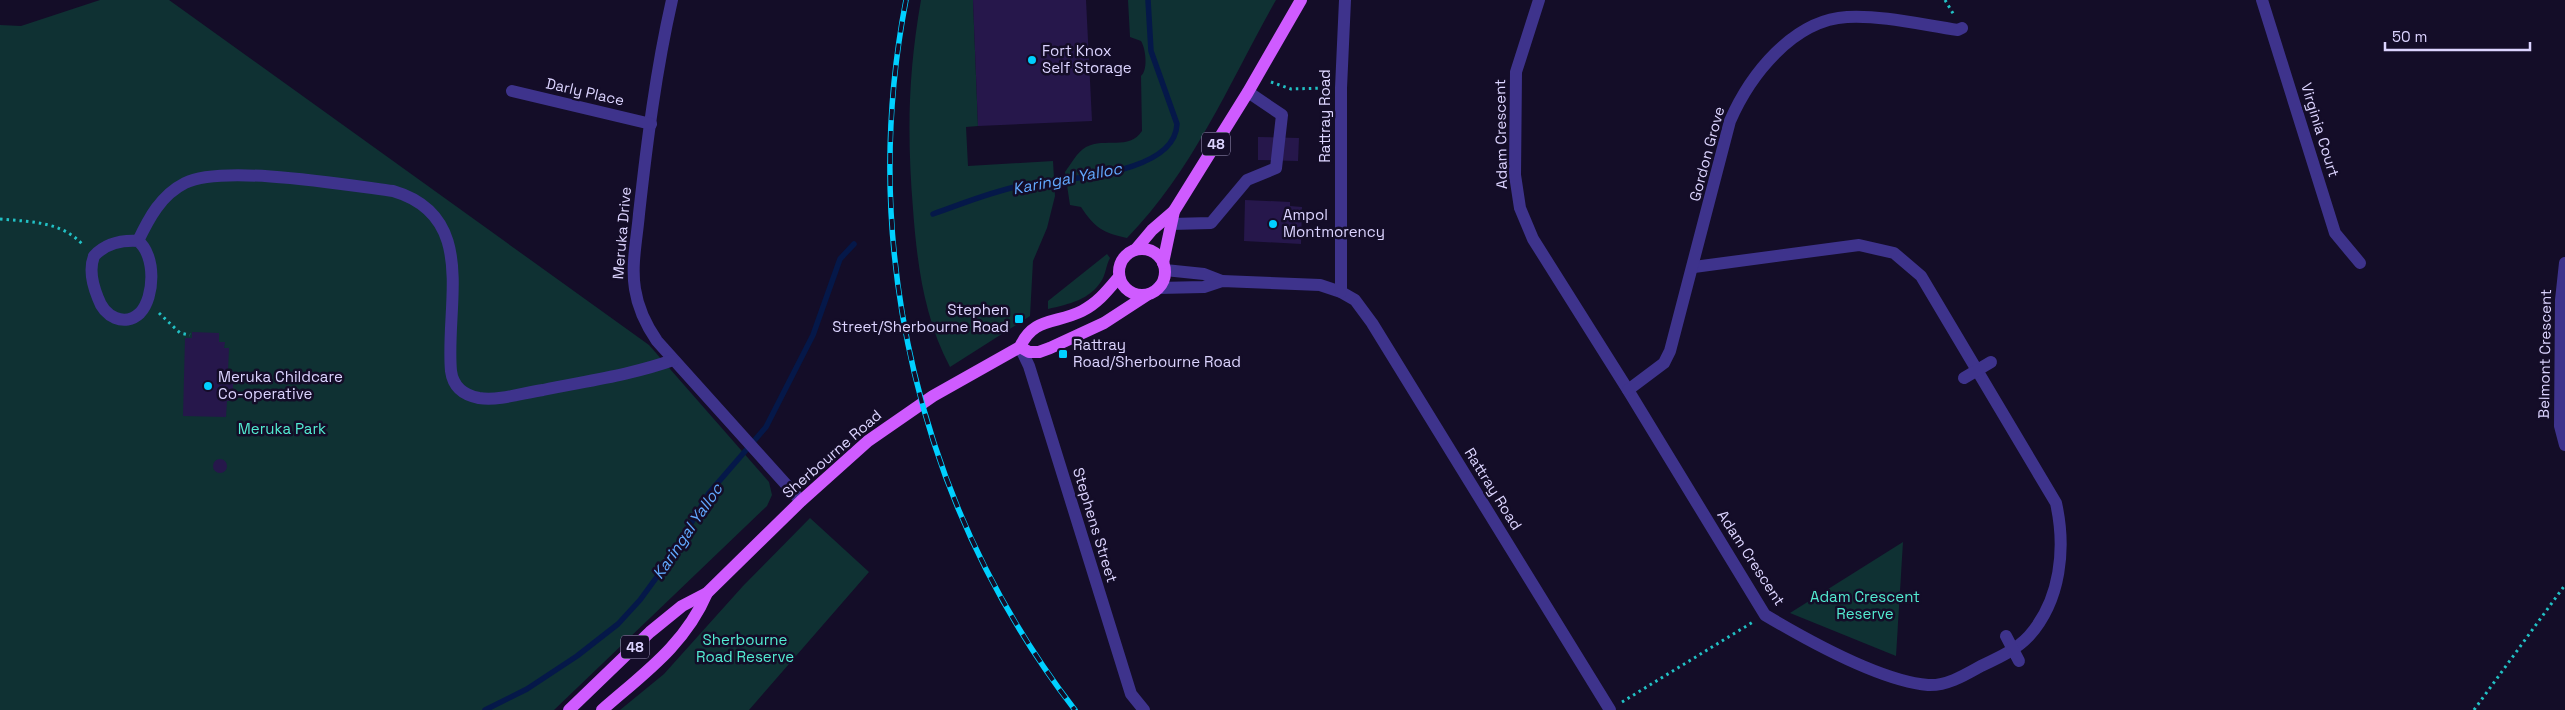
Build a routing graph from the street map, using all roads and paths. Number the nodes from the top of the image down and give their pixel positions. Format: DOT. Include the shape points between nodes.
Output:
graph roads {
  1 [pos="672,0"];
  2 [pos="1302,0"];
  3 [pos="1345,0"];
  4 [pos="1539,0"];
  5 [pos="2262,0"];
  6 [pos="1962,28"];
  7 [pos="1256,78"];
  8 [pos="1341,88"];
  9 [pos="512,92"];
  10 [pos="1248,92"];
  11 [pos="650,124"];
  12 [pos="1174,211"];
  13 [pos="0,219"];
  14 [pos="1171,224"];
  15 [pos="138,242"];
  16 [pos="1136,249"];
  17 [pos="94,256"];
  18 [pos="2360,263"];
  19 [pos="2565,263"];
  20 [pos="1164,266"];
  21 [pos="1694,266"];
  22 [pos="1119,277"];
  23 [pos="1222,281"];
  24 [pos="1153,291"];
  25 [pos="1342,292"];
  26 [pos="146,300"];
  27 [pos="190,335"];
  28 [pos="1020,347"];
  29 [pos="673,360"];
  30 [pos="1991,362"];
  31 [pos="1978,370"];
  32 [pos="1964,378"];
  33 [pos="1628,390"];
  34 [pos="2565,445"];
  35 [pos="800,501"];
  36 [pos="2565,585"];
  37 [pos="707,593"];
  38 [pos="1764,616"];
  39 [pos="2006,636"];
  40 [pos="2013,650"];
  41 [pos="2019,661"];
  42 [pos="569,710"];
  43 [pos="602,710"];
  44 [pos="1144,710"];
  45 [pos="1610,710"];
  46 [pos="2474,710"];
  1 -- 11 [label="street, Meruka Drive"];
  2 -- 7 [label="main road, 48"];
  3 -- 8 [label="street, Rattray Road"];
  4 -- 33 [label="street, Adam Crescent" via="1516,72 1515,175 1520,208 1533,239"];
  5 -- 18 [label="street, Virginia Court" via="2335,233"];
  6 -- 21 [label="street, Gordon Grove" via="1848,17 1811,28 1783,46 1755,75 1740,97 1730,121"];
  7 -- 8 [label="path" via="1291,89"];
  7 -- 10 [label="main road, 48"];
  8 -- 25 [label="street, Rattray Road"];
  9 -- 11 [label="street, Darly Place"];
  10 -- 12 [label="main road, 48"];
  10 -- 14 [label="street" via="1282,115 1276,168 1246,180 1211,224"];
  11 -- 29 [label="street, Meruka Drive" via="634,287 647,326"];
  12 -- 14 [label="main road, 48"];
  12 -- 16 [label="main road, 48"];
  13 -- 17 [label="path" via="67,230"];
  14 -- 20 [label="main road, 48"];
  15 -- 17 [label="street" via="117,242"];
  15 -- 26 [label="street" via="146,247 152,270"];
  15 -- 29 [label="street" via="152,212 168,195 185,183 206,177 267,177 392,191 410,196 428,208 446,233 452,272 451,371 454,382 462,391 484,398 509,396 629,373"];
  16 -- 20 [label="main road" via="1152,251"];
  16 -- 22 [label="main road, 48" via="1125,255"];
  17 -- 26 [label="street" via="92,274 95,290 100,306 110,317 132,318 141,312"];
  19 -- 34 [label="street, Belmont Crescent" via="2561,300 2560,416"];
  20 -- 23 [label="street, Rattray Road"];
  20 -- 24 [label="main road, 48" via="1162,283"];
  21 -- 31 [label="street, Adam Crescent" via="1860,245 1894,253 1921,276"];
  21 -- 33 [label="street, Gordon Grove" via="1664,363"];
  22 -- 24 [label="main road" via="1131,292"];
  22 -- 28 [label="main road, Sherbourne Road / 48" via="1094,304 1032,329"];
  23 -- 24 [label="street, Rattray Road" via="1204,287"];
  23 -- 25 [label="street, Rattray Road" via="1310,284"];
  24 -- 28 [label="main road" via="1104,322 1050,348 1029,352"];
  25 -- 45 [label="street, Rattray Road" via="1355,300 1372,323"];
  26 -- 27 [label="path" via="180,333"];
  28 -- 35 [label="main road, Sherbourne Road / 48" via="933,396 883,429"];
  28 -- 44 [label="street, Stephens Street" via="1032,376 1131,694"];
  29 -- 35 [label="street, Meruka Drive"];
  30 -- 31 [label="street"];
  31 -- 32 [label="street"];
  31 -- 40 [label="street, Adam Crescent" via="2045,482 2056,503 2060,520 2061,562 2054,592 2043,618 2029,637"];
  33 -- 38 [label="street, Adam Crescent"];
  35 -- 37 [label="main road, Sherbourne Road / 48"];
  36 -- 46 [label="path"];
  37 -- 42 [label="main road, Sherbourne Road / 48" via="682,606 650,632"];
  37 -- 43 [label="main road, Sherbourne Road / 48" via="697,617 671,649"];
  38 -- 40 [label="street, Adam Crescent" via="1798,635 1890,676 1930,685 1960,678"];
  38 -- 45 [label="path"];
  39 -- 40 [label="street"];
  40 -- 41 [label="street"];
}
